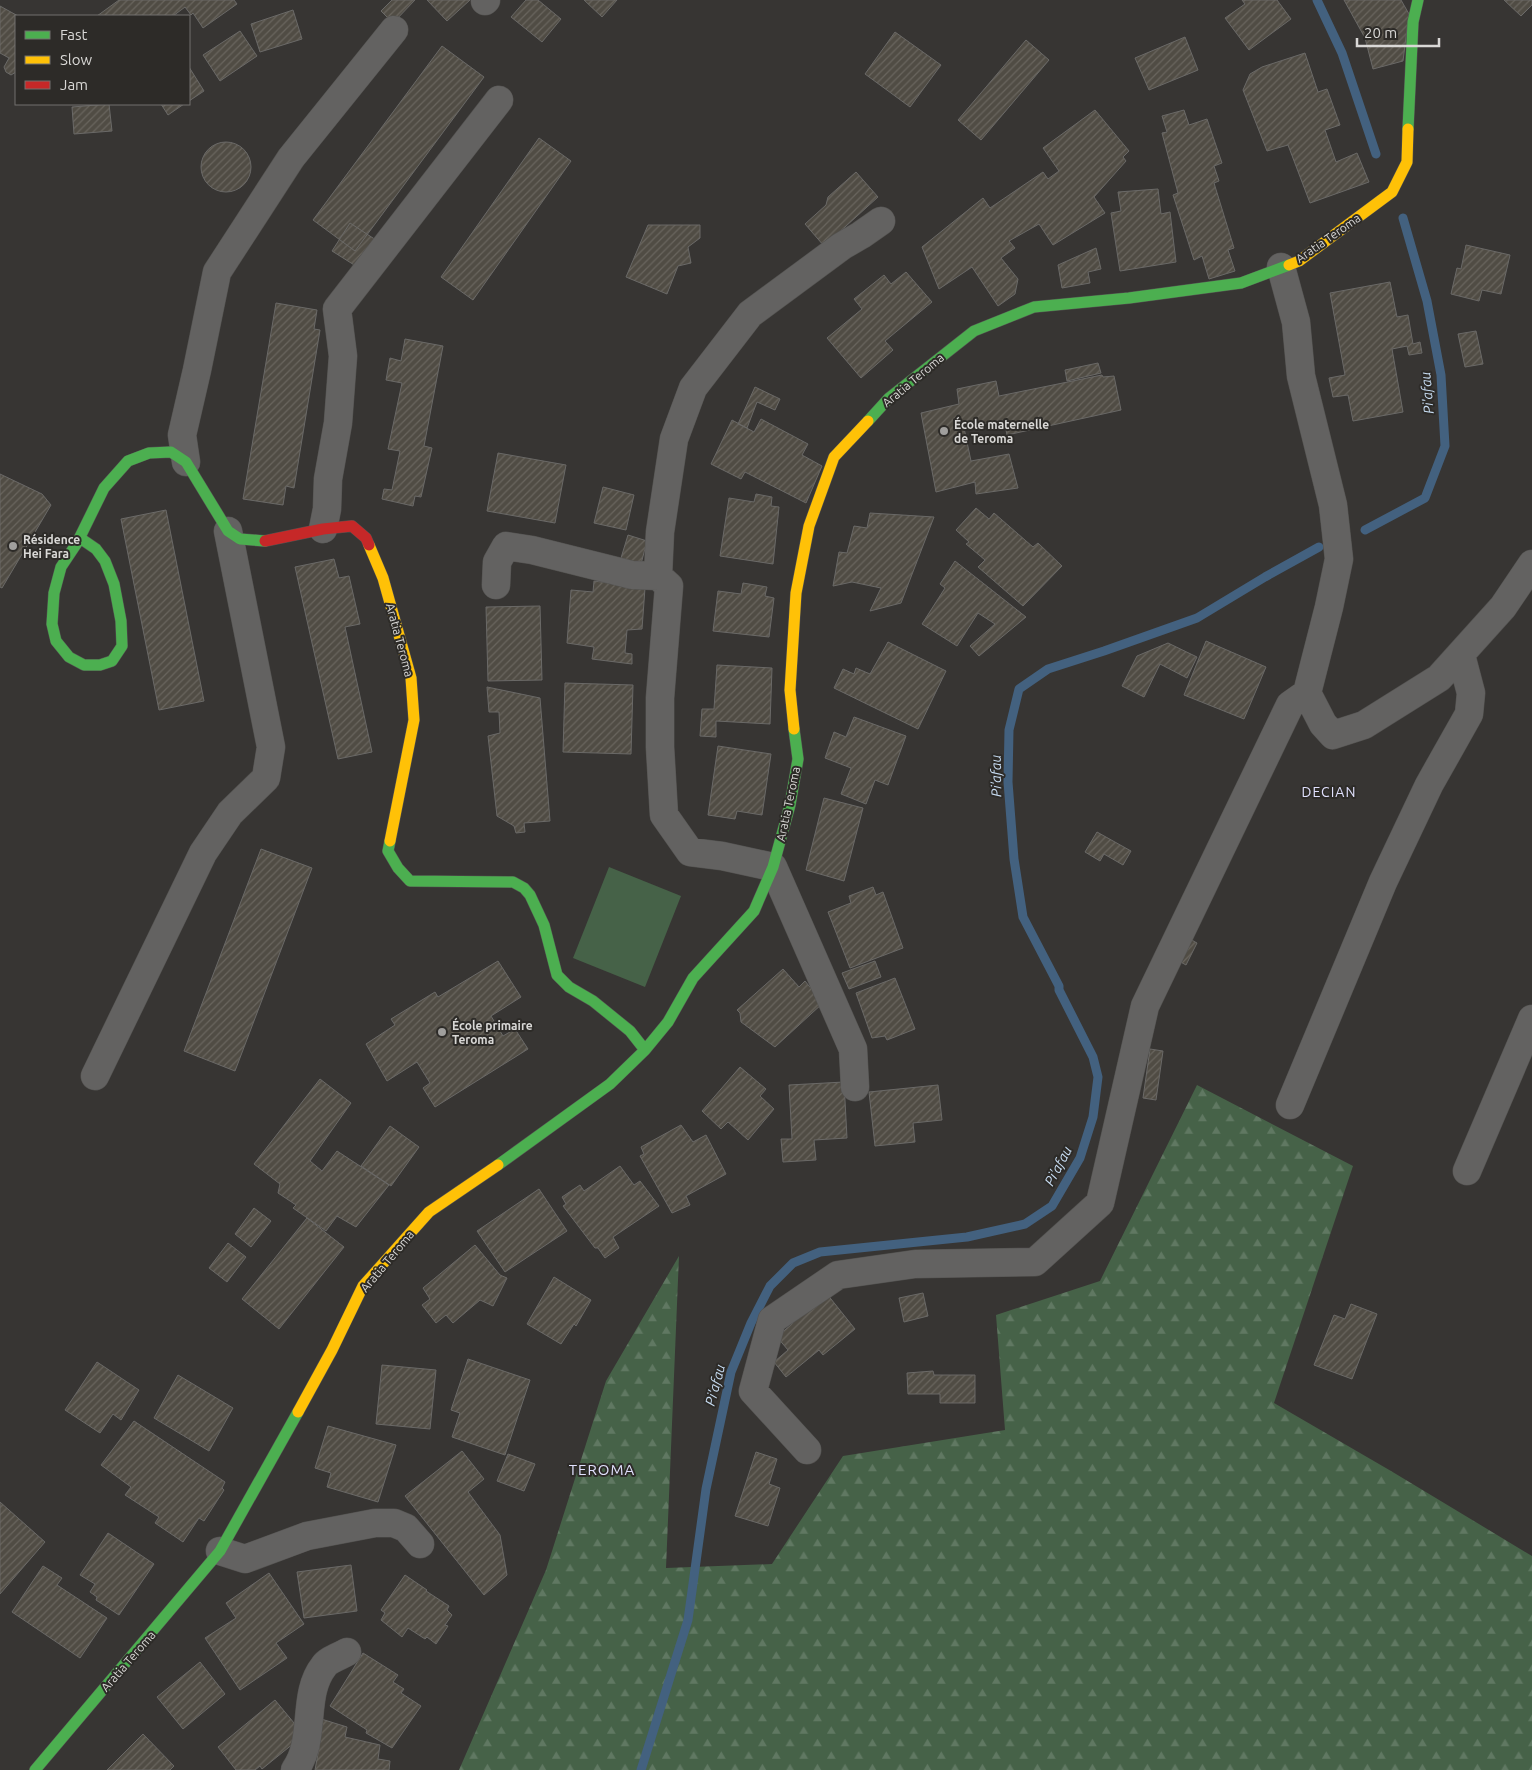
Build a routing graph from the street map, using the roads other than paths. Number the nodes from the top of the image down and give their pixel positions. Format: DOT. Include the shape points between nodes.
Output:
graph roads {
  1 [pos="1418,0"];
  2 [pos="394,30"];
  3 [pos="499,100"];
  4 [pos="881,221"];
  5 [pos="1281,268"];
  6 [pos="186,462"];
  7 [pos="324,529"];
  8 [pos="228,531"];
  9 [pos="80,538"];
  10 [pos="1532,564"];
  11 [pos="658,576"];
  12 [pos="496,585"];
  13 [pos="1461,655"];
  14 [pos="1308,693"];
  15 [pos="772,867"];
  16 [pos="1532,1019"];
  17 [pos="645,1050"];
  18 [pos="96,1076"];
  19 [pos="855,1087"];
  20 [pos="1290,1105"];
  21 [pos="1467,1171"];
  22 [pos="807,1450"];
  23 [pos="420,1544"];
  24 [pos="220,1551"];
  25 [pos="347,1652"];
  26 [pos="35,1770"];
  27 [pos="295,1770"];
  1 -- 5 [label="main road, Aratia Teroma" via="1413,22 1407,162 1392,192 1299,261"];
  2 -- 6 [label="street" via="291,158 217,272 182,435"];
  3 -- 7 [label="street" via="337,309 343,356"];
  4 -- 11 [label="street" via="750,314 693,388 674,440 660,532"];
  5 -- 14 [label="street" via="1296,322 1301,376 1333,505 1339,559"];
  5 -- 15 [label="main road, Aratia Teroma" via="1241,283 1034,307 974,330 889,398 834,457 808,526 796,593 790,690 798,759 790,805"];
  6 -- 8 [label="main road"];
  6 -- 9 [label="main road" via="170,452 149,453 128,461 104,488"];
  7 -- 8 [label="main road, Aratia Teroma" via="261,542 240,539"];
  7 -- 17 [label="main road, Aratia Teroma" via="352,526 366,538 383,578 411,678 414,720 388,850 398,868 410,881 513,882 524,888 544,925 557,975 568,987 593,1001 630,1031"];
  8 -- 18 [label="street" via="272,747 266,778 230,813 203,853"];
  9 -- 9 [label="main road" via="61,567 54,593 52,624 56,641 69,657 84,665 100,665 112,661 122,646 121,621 114,584 105,560"];
  10 -- 13 [label="street" via="1502,608"];
  11 -- 12 [label="street" via="632,576 506,546 497,562"];
  11 -- 15 [label="street" via="668,586 660,698 664,815 690,852"];
  13 -- 14 [label="street" via="1440,678 1364,725 1333,735 1323,724"];
  13 -- 20 [label="street" via="1471,693 1469,714 1428,785 1383,882"];
  14 -- 22 [label="street" via="1290,705 1145,1006 1100,1203 1035,1262 915,1264 838,1275 772,1320 753,1391"];
  15 -- 17 [label="main road, Aratia Teroma" via="754,910 693,978 668,1022"];
  15 -- 19 [label="street" via="853,1049"];
  16 -- 21 [label="street"];
  17 -- 24 [label="main road, Aratia Teroma" via="610,1084 429,1212 363,1286 332,1350"];
  23 -- 24 [label="street" via="406,1528 394,1523 375,1523 307,1536 245,1559"];
  24 -- 26 [label="main road, Aratia Teroma"];
  25 -- 27 [label="street" via="324,1664 312,1686 303,1759"];
}
